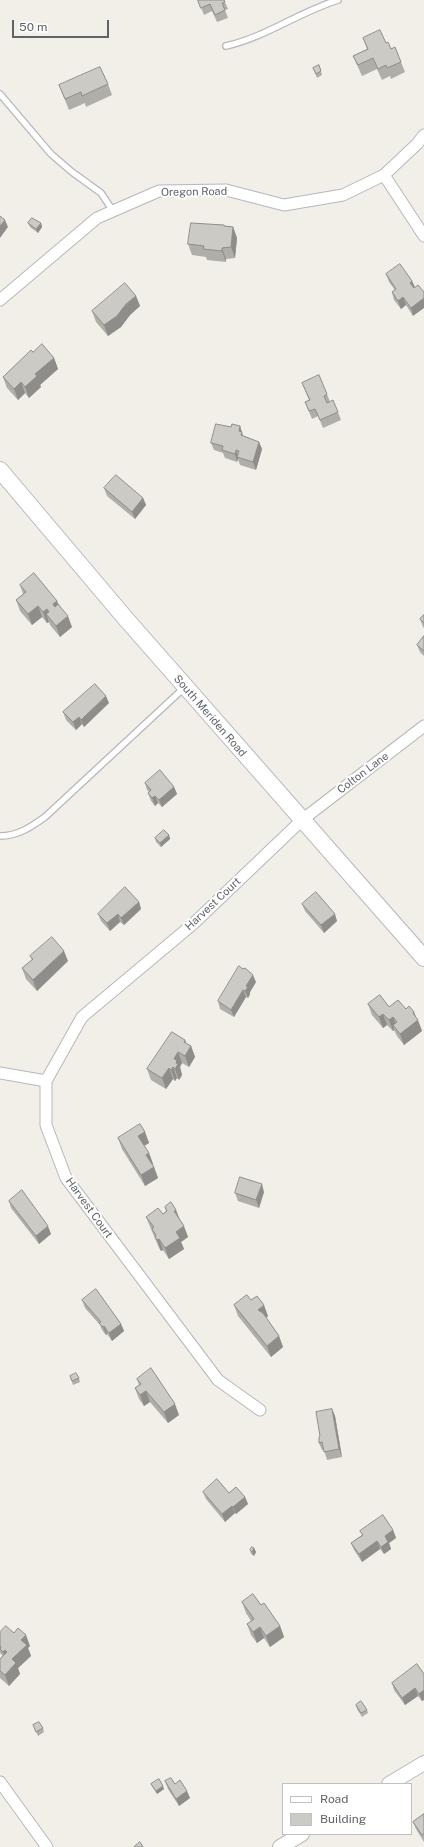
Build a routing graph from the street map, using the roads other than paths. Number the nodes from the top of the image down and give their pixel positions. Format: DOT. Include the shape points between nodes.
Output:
graph roads {
  1 [pos="338,0"];
  2 [pos="226,46"];
  3 [pos="0,94"];
  4 [pos="424,135"];
  5 [pos="384,175"];
  6 [pos="113,211"];
  7 [pos="424,236"];
  8 [pos="0,300"];
  9 [pos="0,470"];
  10 [pos="186,687"];
  11 [pos="424,726"];
  12 [pos="302,820"];
  13 [pos="0,836"];
  14 [pos="424,958"];
  15 [pos="0,1073"];
  16 [pos="46,1081"];
  17 [pos="260,1410"];
  18 [pos="424,1763"];
  19 [pos="0,1782"];
  20 [pos="391,1783"];
  21 [pos="300,1835"];
  22 [pos="47,1847"];
  23 [pos="280,1847"];
  1 -- 2 [label="lane" via="243,42"];
  3 -- 6 [label="lane" via="51,154 101,193"];
  4 -- 5 [label="street, Oregon Road"];
  5 -- 6 [label="street, Oregon Road" via="343,195 284,205 226,190 159,191"];
  5 -- 7 [label="street"];
  6 -- 8 [label="street, Oregon Road" via="97,218"];
  9 -- 10 [label="main road, South Meriden Road"];
  10 -- 12 [label="main road, South Meriden Road"];
  10 -- 13 [label="lane" via="45,817 15,835"];
  11 -- 12 [label="street, Colton Lane"];
  12 -- 14 [label="main road, South Meriden Road"];
  12 -- 16 [label="street, Harvest Court" via="193,924 82,1017"];
  15 -- 16 [label="street"];
  16 -- 17 [label="street, Harvest Court" via="46,1125 66,1178 218,1380"];
  18 -- 20 [label="street"];
  19 -- 22 [label="street"];
  21 -- 23 [label="street"];
}
